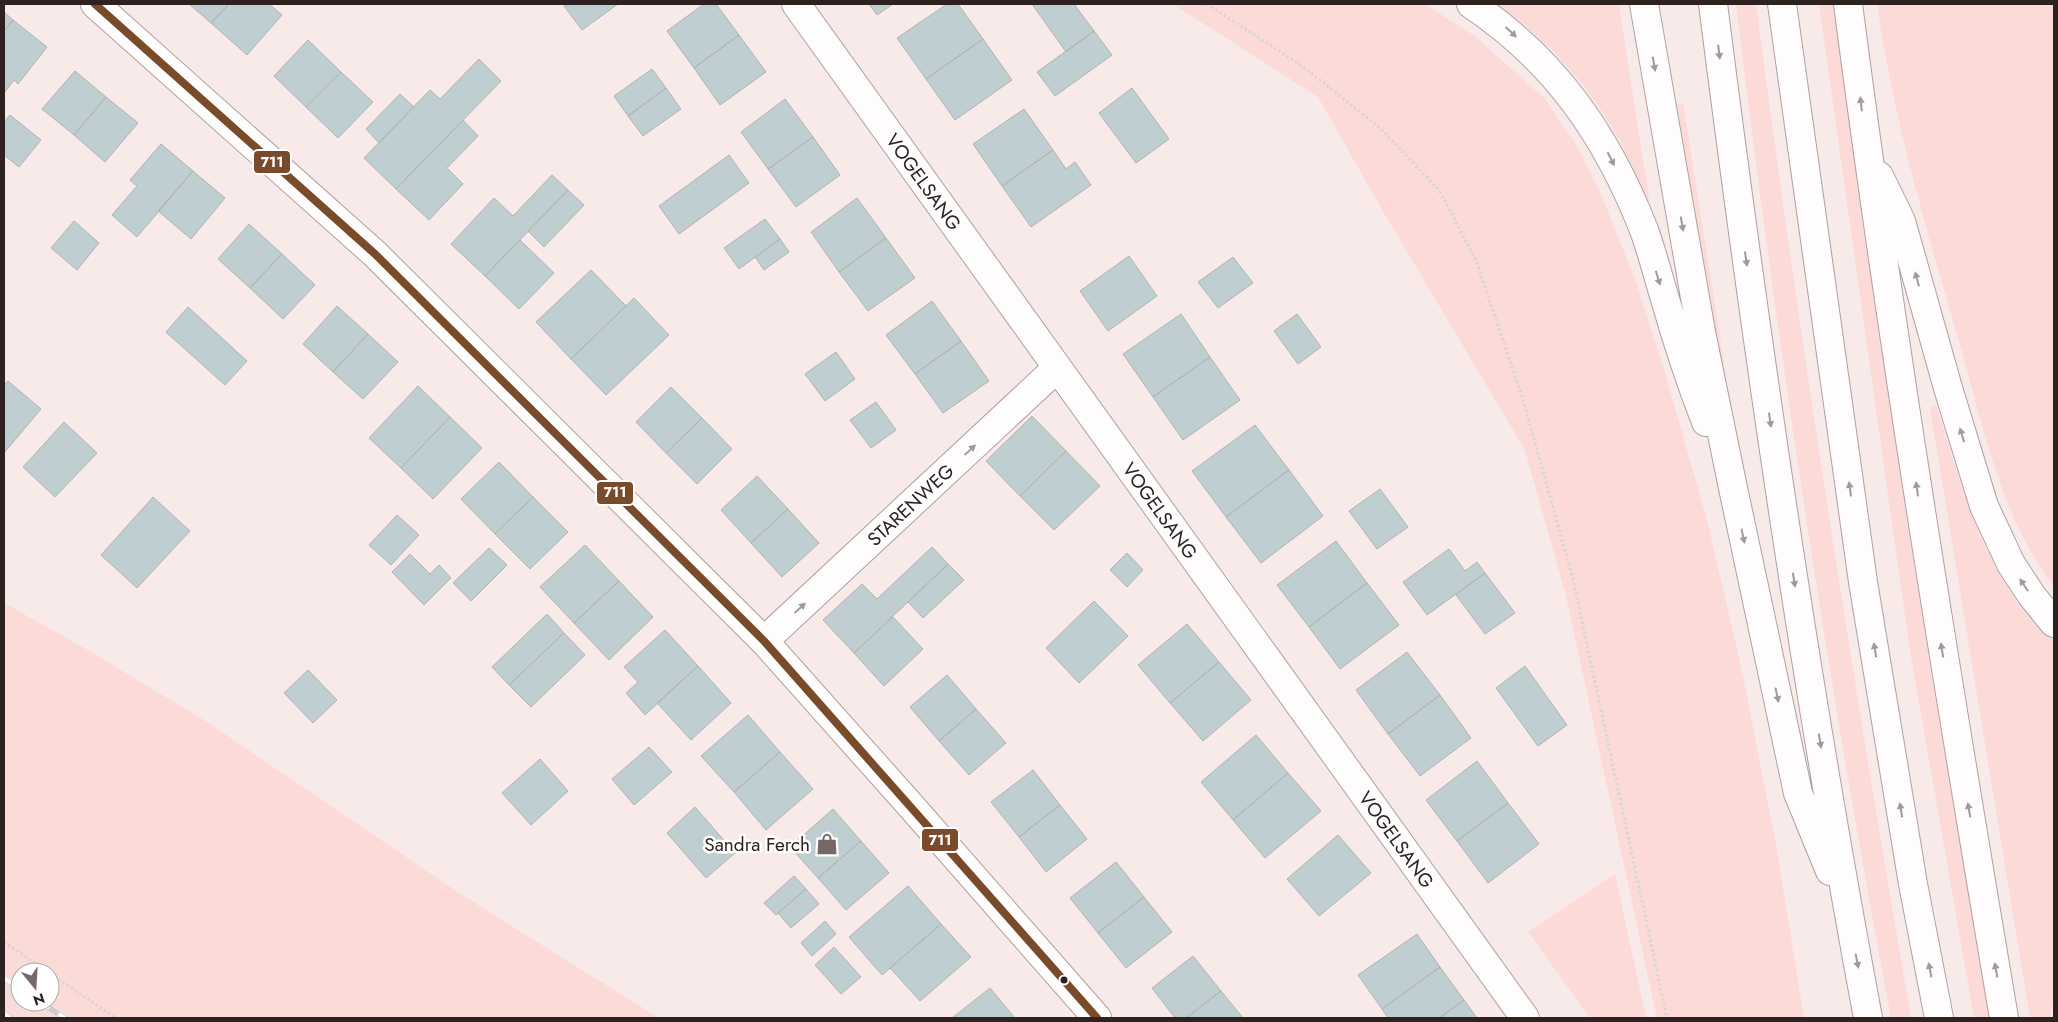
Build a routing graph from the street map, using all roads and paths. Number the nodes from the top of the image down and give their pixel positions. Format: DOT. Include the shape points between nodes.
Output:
graph roads {
  1 [pos="95,4"];
  2 [pos="796,4"];
  3 [pos="1207,4"];
  4 [pos="1471,4"];
  5 [pos="1644,4"];
  6 [pos="1713,4"];
  7 [pos="1782,4"];
  8 [pos="1848,4"];
  9 [pos="1868,152"];
  10 [pos="1057,368"];
  11 [pos="1732,488"];
  12 [pos="2054,623"];
  13 [pos="764,641"];
  14 [pos="1848,914"];
  15 [pos="4,942"];
  16 [pos="33,962"];
  17 [pos="60,980"];
  18 [pos="116,1018"];
  19 [pos="1097,1018"];
  20 [pos="1525,1018"];
  21 [pos="1667,1018"];
  22 [pos="1868,1018"];
  23 [pos="1938,1018"];
  24 [pos="2004,1018"];
  1 -- 13 [label="main road" via="375,254"];
  2 -- 10 [label="main road, VOGELSANG"];
  3 -- 21 [label="path" via="1305,68 1380,128 1439,190 1476,260 1522,396 1573,579"];
  4 -- 11 [label="main road, one-way" via="1502,24 1550,70 1587,117 1605,148 1644,231 1687,373"];
  5 -- 11 [label="main road, one-way" via="1701,332"];
  6 -- 14 [label="main road, one-way" via="1739,211 1793,576"];
  23 -- 7 [label="main road, one-way" via="1865,592"];
  9 -- 8 [label="main road, one-way"];
  12 -- 9 [label="main road, one-way" via="2010,564 1984,506 1901,221"];
  24 -- 9 [label="main road, one-way" via="1924,534"];
  13 -- 10 [label="main road, STARENWEG, one-way"];
  10 -- 20 [label="main road, VOGELSANG"];
  11 -- 14 [label="main road, one-way" via="1798,793"];
  13 -- 19 [label="main road"];
  14 -- 22 [label="main road, one-way"];
  15 -- 16 [label="path"];
  17 -- 18 [label="path"];
}
